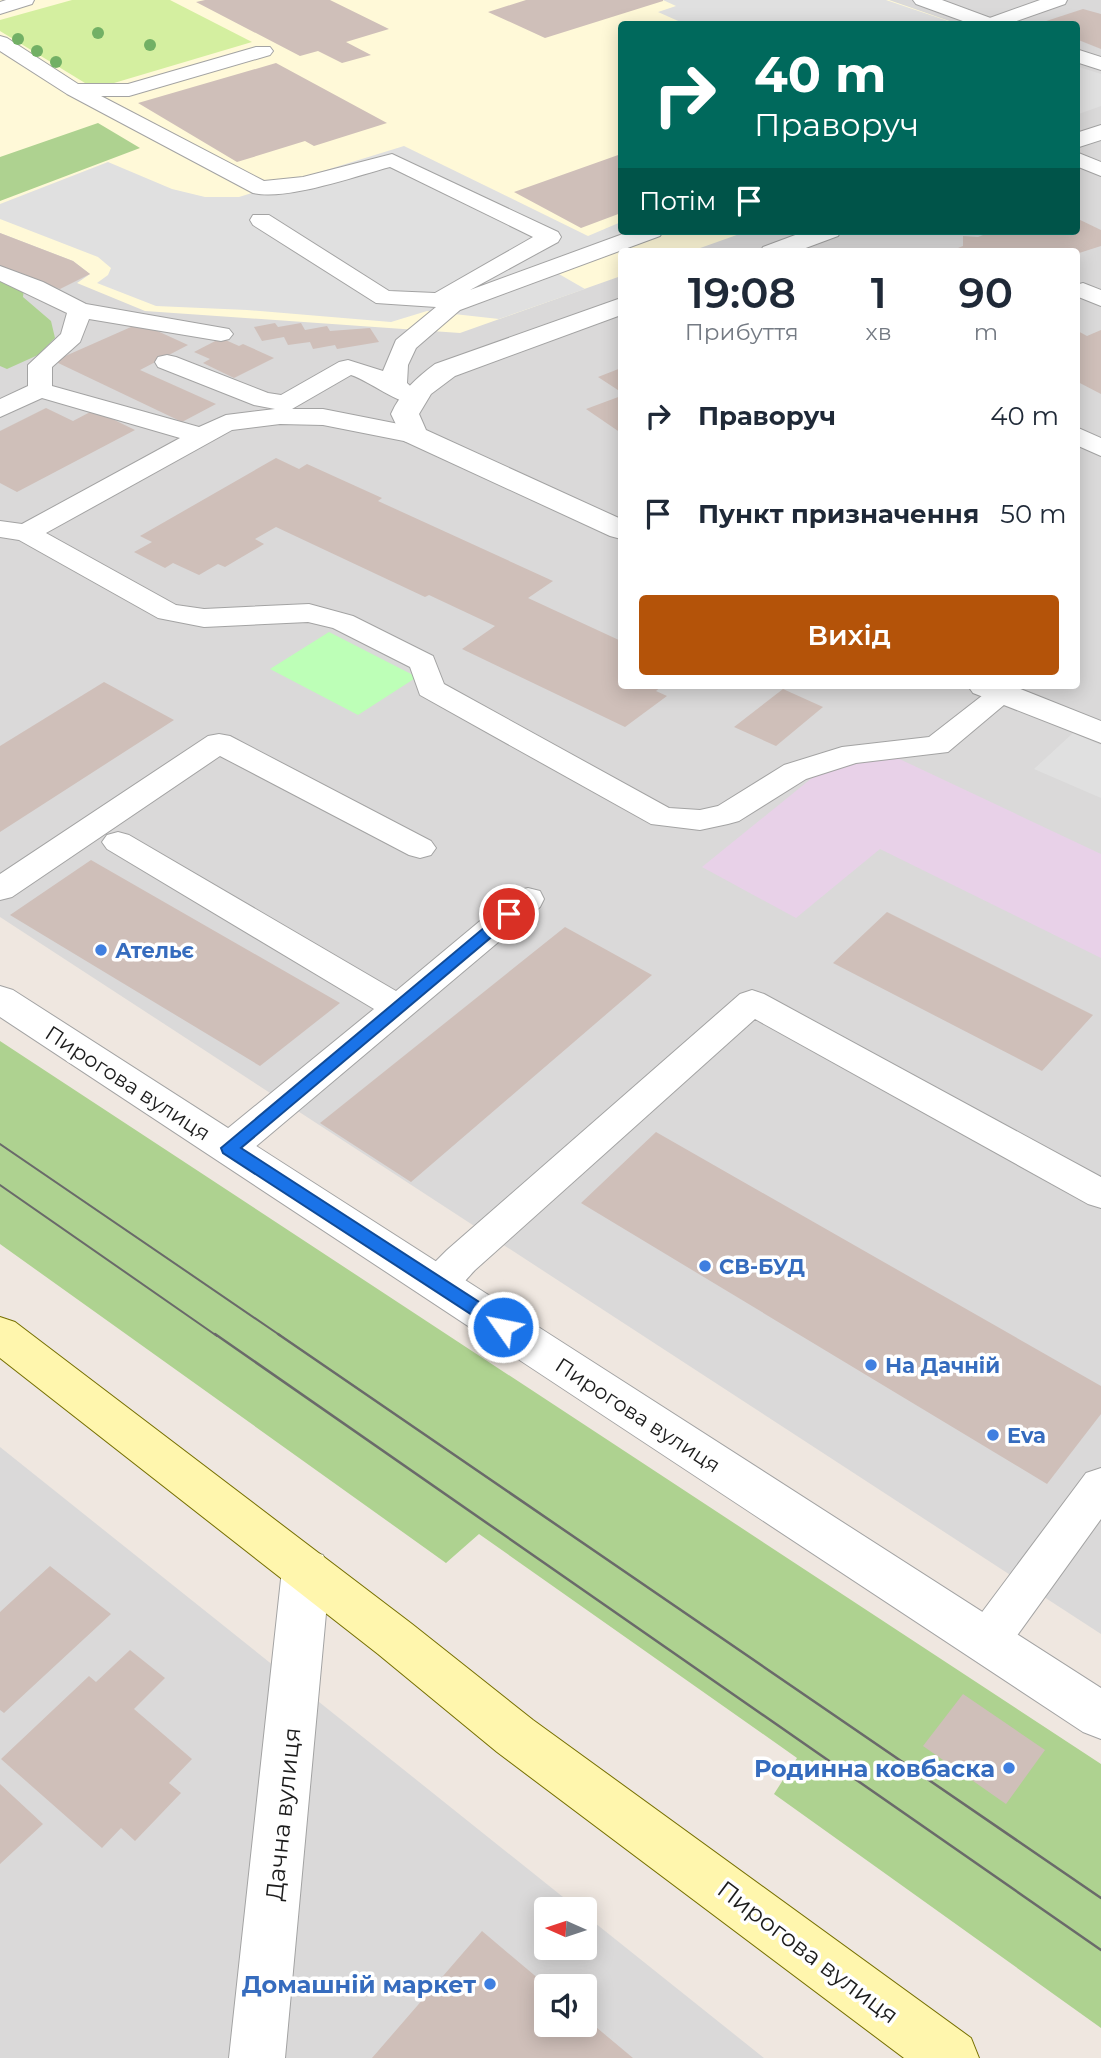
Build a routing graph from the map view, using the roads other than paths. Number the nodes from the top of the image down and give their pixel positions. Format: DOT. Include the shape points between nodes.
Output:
graph roads {
  1 [pos="25,0"];
  2 [pos="923,0"];
  3 [pos="1058,0"];
  4 [pos="0,8"];
  5 [pos="982,21"];
  6 [pos="998,21"];
  7 [pos="0,42"];
  8 [pos="262,51"];
  9 [pos="1080,56"];
  10 [pos="1101,64"];
  11 [pos="74,90"];
  12 [pos="1101,132"];
  13 [pos="1080,140"];
  14 [pos="1080,160"];
  15 [pos="1101,170"];
  16 [pos="261,220"];
  17 [pos="641,235"];
  18 [pos="818,235"];
  19 [pos="783,248"];
  20 [pos="0,273"];
  21 [pos="1101,283"];
  22 [pos="1101,299"];
  23 [pos="451,303"];
  24 [pos="618,307"];
  25 [pos="80,310"];
  26 [pos="221,334"];
  27 [pos="167,362"];
  28 [pos="40,390"];
  29 [pos="403,391"];
  30 [pos="0,409"];
  31 [pos="414,435"];
  32 [pos="201,436"];
  33 [pos="1080,437"];
  34 [pos="1101,449"];
  35 [pos="618,529"];
  36 [pos="13,531"];
  37 [pos="993,690"];
  38 [pos="1101,733"];
  39 [pos="118,842"];
  40 [pos="421,848"];
  41 [pos="0,889"];
  42 [pos="528,899"];
  43 [pos="0,999"];
  44 [pos="397,1007"];
  45 [pos="229,1148"];
  46 [pos="1101,1194"];
  47 [pos="437,1285"];
  48 [pos="0,1334"];
  49 [pos="1101,1486"];
  50 [pos="306,1570"];
  51 [pos="987,1642"];
  52 [pos="1101,1716"];
  53 [pos="257,2058"];
  54 [pos="951,2058"];
  1 -- 4 [label="lane"];
  2 -- 5 [label="street"];
  3 -- 6 [label="lane"];
  7 -- 11 [label="lane"];
  8 -- 11 [label="lane" via="129,90"];
  9 -- 10 [label="street"];
  11 -- 23 [label="lane" via="261,188 303,183 392,160 550,237 446,294"];
  12 -- 13 [label="street"];
  14 -- 15 [label="lane"];
  16 -- 23 [label="lane" via="384,298"];
  17 -- 23 [label="lane"];
  18 -- 19 [label="street"];
  20 -- 25 [label="lane"];
  21 -- 22 [label="lane" via="1083,290"];
  23 -- 29 [label="lane" via="405,345 396,365"];
  24 -- 29 [label="street" via="445,370"];
  25 -- 26 [label="lane"];
  25 -- 28 [label="lane" via="72,337 40,365"];
  27 -- 29 [label="lane" via="263,400 285,403 348,367"];
  28 -- 30 [label="lane"];
  28 -- 32 [label="lane"];
  29 -- 31 [label="street" via="405,414"];
  31 -- 32 [label="lane" via="323,416 280,416 226,423"];
  31 -- 35 [label="street"];
  32 -- 36 [label="lane"];
  33 -- 34 [label="lane"];
  36 -- 37 [label="lane" via="168,612 204,618 309,613 343,622 423,662 430,689 662,817 700,820 729,814 795,772 853,754 937,745"];
  37 -- 38 [label="street"];
  39 -- 44 [label="lane"];
  40 -- 41 [label="lane" via="219,743"];
  42 -- 44 [label="lane"];
  43 -- 45 [label="street, Пирогова вулиця"];
  44 -- 45 [label="lane"];
  45 -- 47 [label="street, Пирогова вулиця"];
  46 -- 47 [label="lane" via="752,1002"];
  47 -- 51 [label="street, Пирогова вулиця"];
  48 -- 50 [label="main road, Пирогова вулиця"];
  49 -- 51 [label="lane"];
  50 -- 53 [label="street, Дачна вулиця"];
  50 -- 54 [label="main road, Пирогова вулиця" via="515,1737"];
  51 -- 52 [label="street, Пирогова вулиця"];
}
